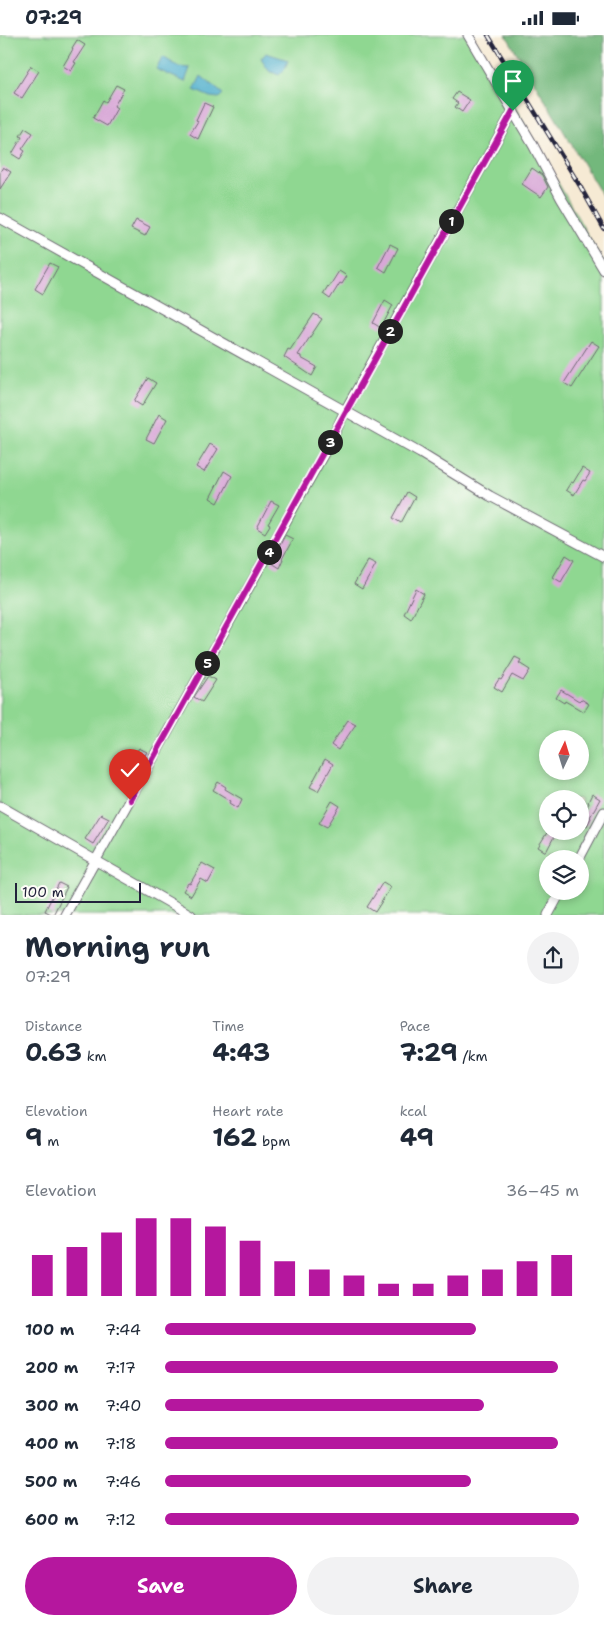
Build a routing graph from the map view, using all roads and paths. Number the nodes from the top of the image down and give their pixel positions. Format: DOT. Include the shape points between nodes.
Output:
graph roads {
  1 [pos="468,35"];
  2 [pos="513,111"];
  3 [pos="0,218"];
  4 [pos="604,270"];
  5 [pos="345,411"];
  6 [pos="604,557"];
  7 [pos="0,805"];
  8 [pos="604,812"];
  9 [pos="584,850"];
  10 [pos="96,861"];
  11 [pos="556,900"];
  12 [pos="65,915"];
  13 [pos="191,915"];
  14 [pos="548,915"];
  1 -- 2 [label="street"];
  2 -- 4 [label="street"];
  2 -- 5 [label="street"];
  3 -- 5 [label="street"];
  5 -- 6 [label="street"];
  5 -- 10 [label="street"];
  7 -- 10 [label="street"];
  8 -- 9 [label="street"];
  10 -- 12 [label="street"];
  10 -- 13 [label="street"];
  11 -- 14 [label="street"];
}
